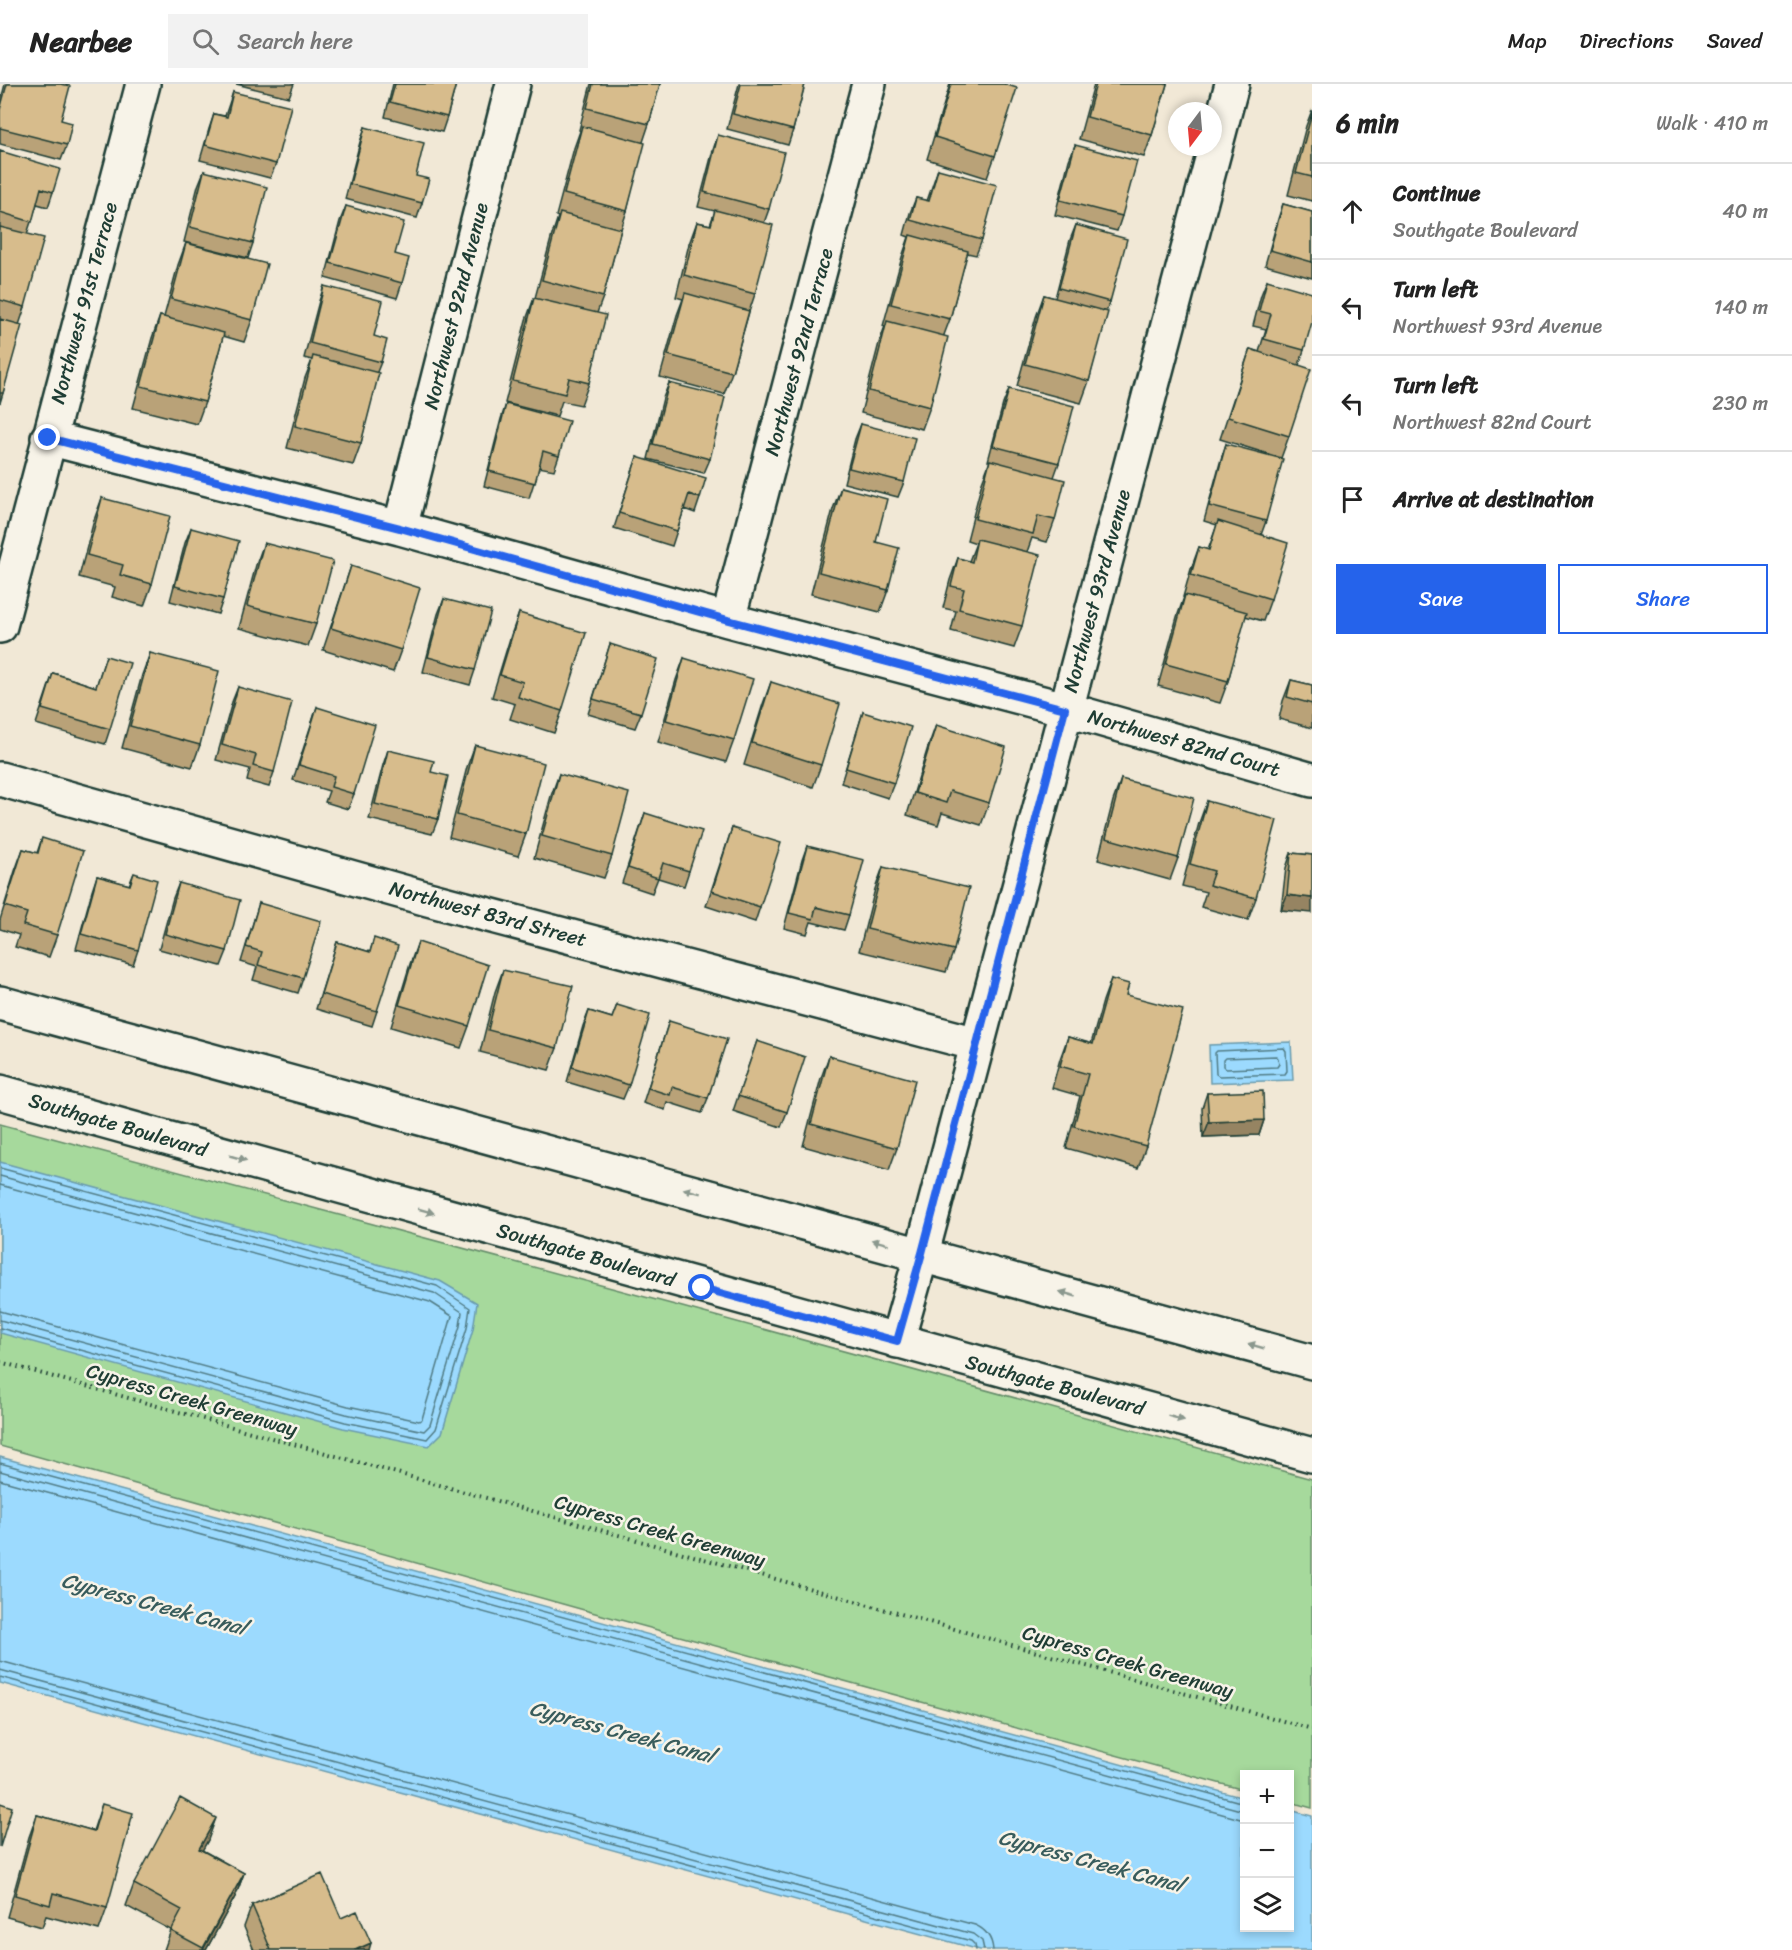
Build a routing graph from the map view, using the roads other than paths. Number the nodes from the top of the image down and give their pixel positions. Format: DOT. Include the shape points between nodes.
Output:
graph roads {
  1 [pos="143,84"];
  2 [pos="513,84"];
  3 [pos="869,84"];
  4 [pos="1232,84"];
  5 [pos="48,438"];
  6 [pos="400,528"];
  7 [pos="728,620"];
  8 [pos="0,626"];
  9 [pos="1065,709"];
  10 [pos="0,779"];
  11 [pos="1312,780"];
  12 [pos="0,1003"];
  13 [pos="977,1044"];
  14 [pos="0,1092"];
  15 [pos="922,1253"];
  16 [pos="897,1341"];
  17 [pos="1312,1362"];
  18 [pos="1312,1455"];
  1 -- 5 [label="street, Northwest 91st Terrace"];
  2 -- 6 [label="street, Northwest 92nd Avenue"];
  3 -- 7 [label="street, Northwest 92nd Terrace"];
  4 -- 9 [label="street, Northwest 93rd Avenue"];
  5 -- 6 [label="street, Northwest 82nd Court"];
  5 -- 8 [label="street, Northwest 91st Terrace"];
  6 -- 7 [label="street, Northwest 82nd Court"];
  7 -- 9 [label="street, Northwest 82nd Court"];
  9 -- 11 [label="street, Northwest 82nd Court"];
  9 -- 13 [label="street, Northwest 93rd Avenue"];
  10 -- 13 [label="street, Northwest 83rd Street" via="439,902"];
  15 -- 12 [label="street, one-way"];
  13 -- 15 [label="street, Northwest 93rd Avenue"];
  14 -- 16 [label="street, Southgate Boulevard, one-way"];
  15 -- 16 [label="street, Northwest 93rd Avenue"];
  17 -- 15 [label="street, one-way"];
  16 -- 18 [label="street, Southgate Boulevard, one-way"];
}
